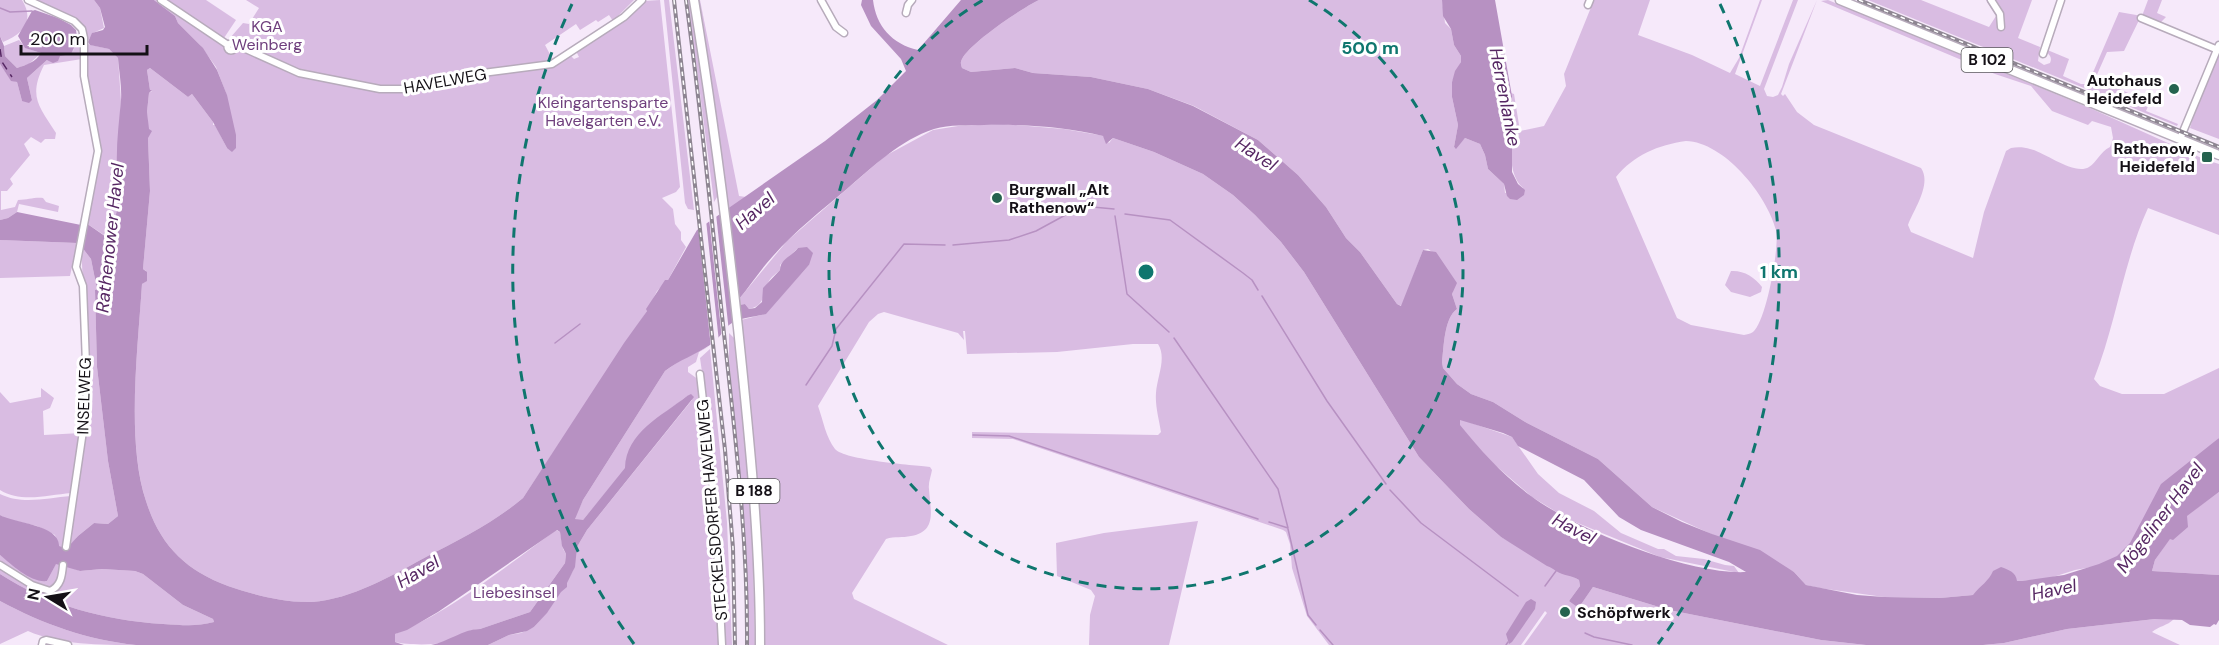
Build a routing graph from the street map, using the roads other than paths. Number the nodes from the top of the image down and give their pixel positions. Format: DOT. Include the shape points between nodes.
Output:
graph roads {
  1 [pos="28,0"];
  2 [pos="161,0"];
  3 [pos="642,0"];
  4 [pos="694,0"];
  5 [pos="821,0"];
  6 [pos="912,0"];
  7 [pos="1840,0"];
  8 [pos="1991,0"];
  9 [pos="2061,0"];
  10 [pos="906,13"];
  11 [pos="2141,18"];
  12 [pos="2001,27"];
  13 [pos="844,33"];
  14 [pos="2218,48"];
  15 [pos="2043,54"];
  16 [pos="2181,136"];
  17 [pos="2219,155"];
  18 [pos="700,374"];
  19 [pos="66,547"];
  20 [pos="0,565"];
  21 [pos="63,565"];
  22 [pos="42,645"];
  23 [pos="68,645"];
  24 [pos="722,645"];
  25 [pos="760,645"];
  1 -- 19 [label="street, INSELWEG" via="74,21 82,29 84,76 98,151 76,267 83,286 86,394"];
  2 -- 3 [label="street, HAVELWEG" via="231,45 299,73 380,89 403,89 459,76 552,64 621,19"];
  4 -- 25 [label="main road, B 188" via="712,109 739,338 754,489"];
  5 -- 13 [label="street" via="836,27"];
  6 -- 10 [label="street"];
  7 -- 16 [label="main road, B 102"];
  8 -- 12 [label="street" via="2000,14"];
  9 -- 15 [label="street"];
  11 -- 14 [label="street"];
  14 -- 16 [label="street"];
  16 -- 17 [label="main road, B 102"];
  18 -- 24 [label="street, STECKELSDORFER HAVELWEG" via="715,507"];
  20 -- 21 [label="street" via="44,591 55,589"];
  22 -- 23 [label="street" via="46,640"];
}
